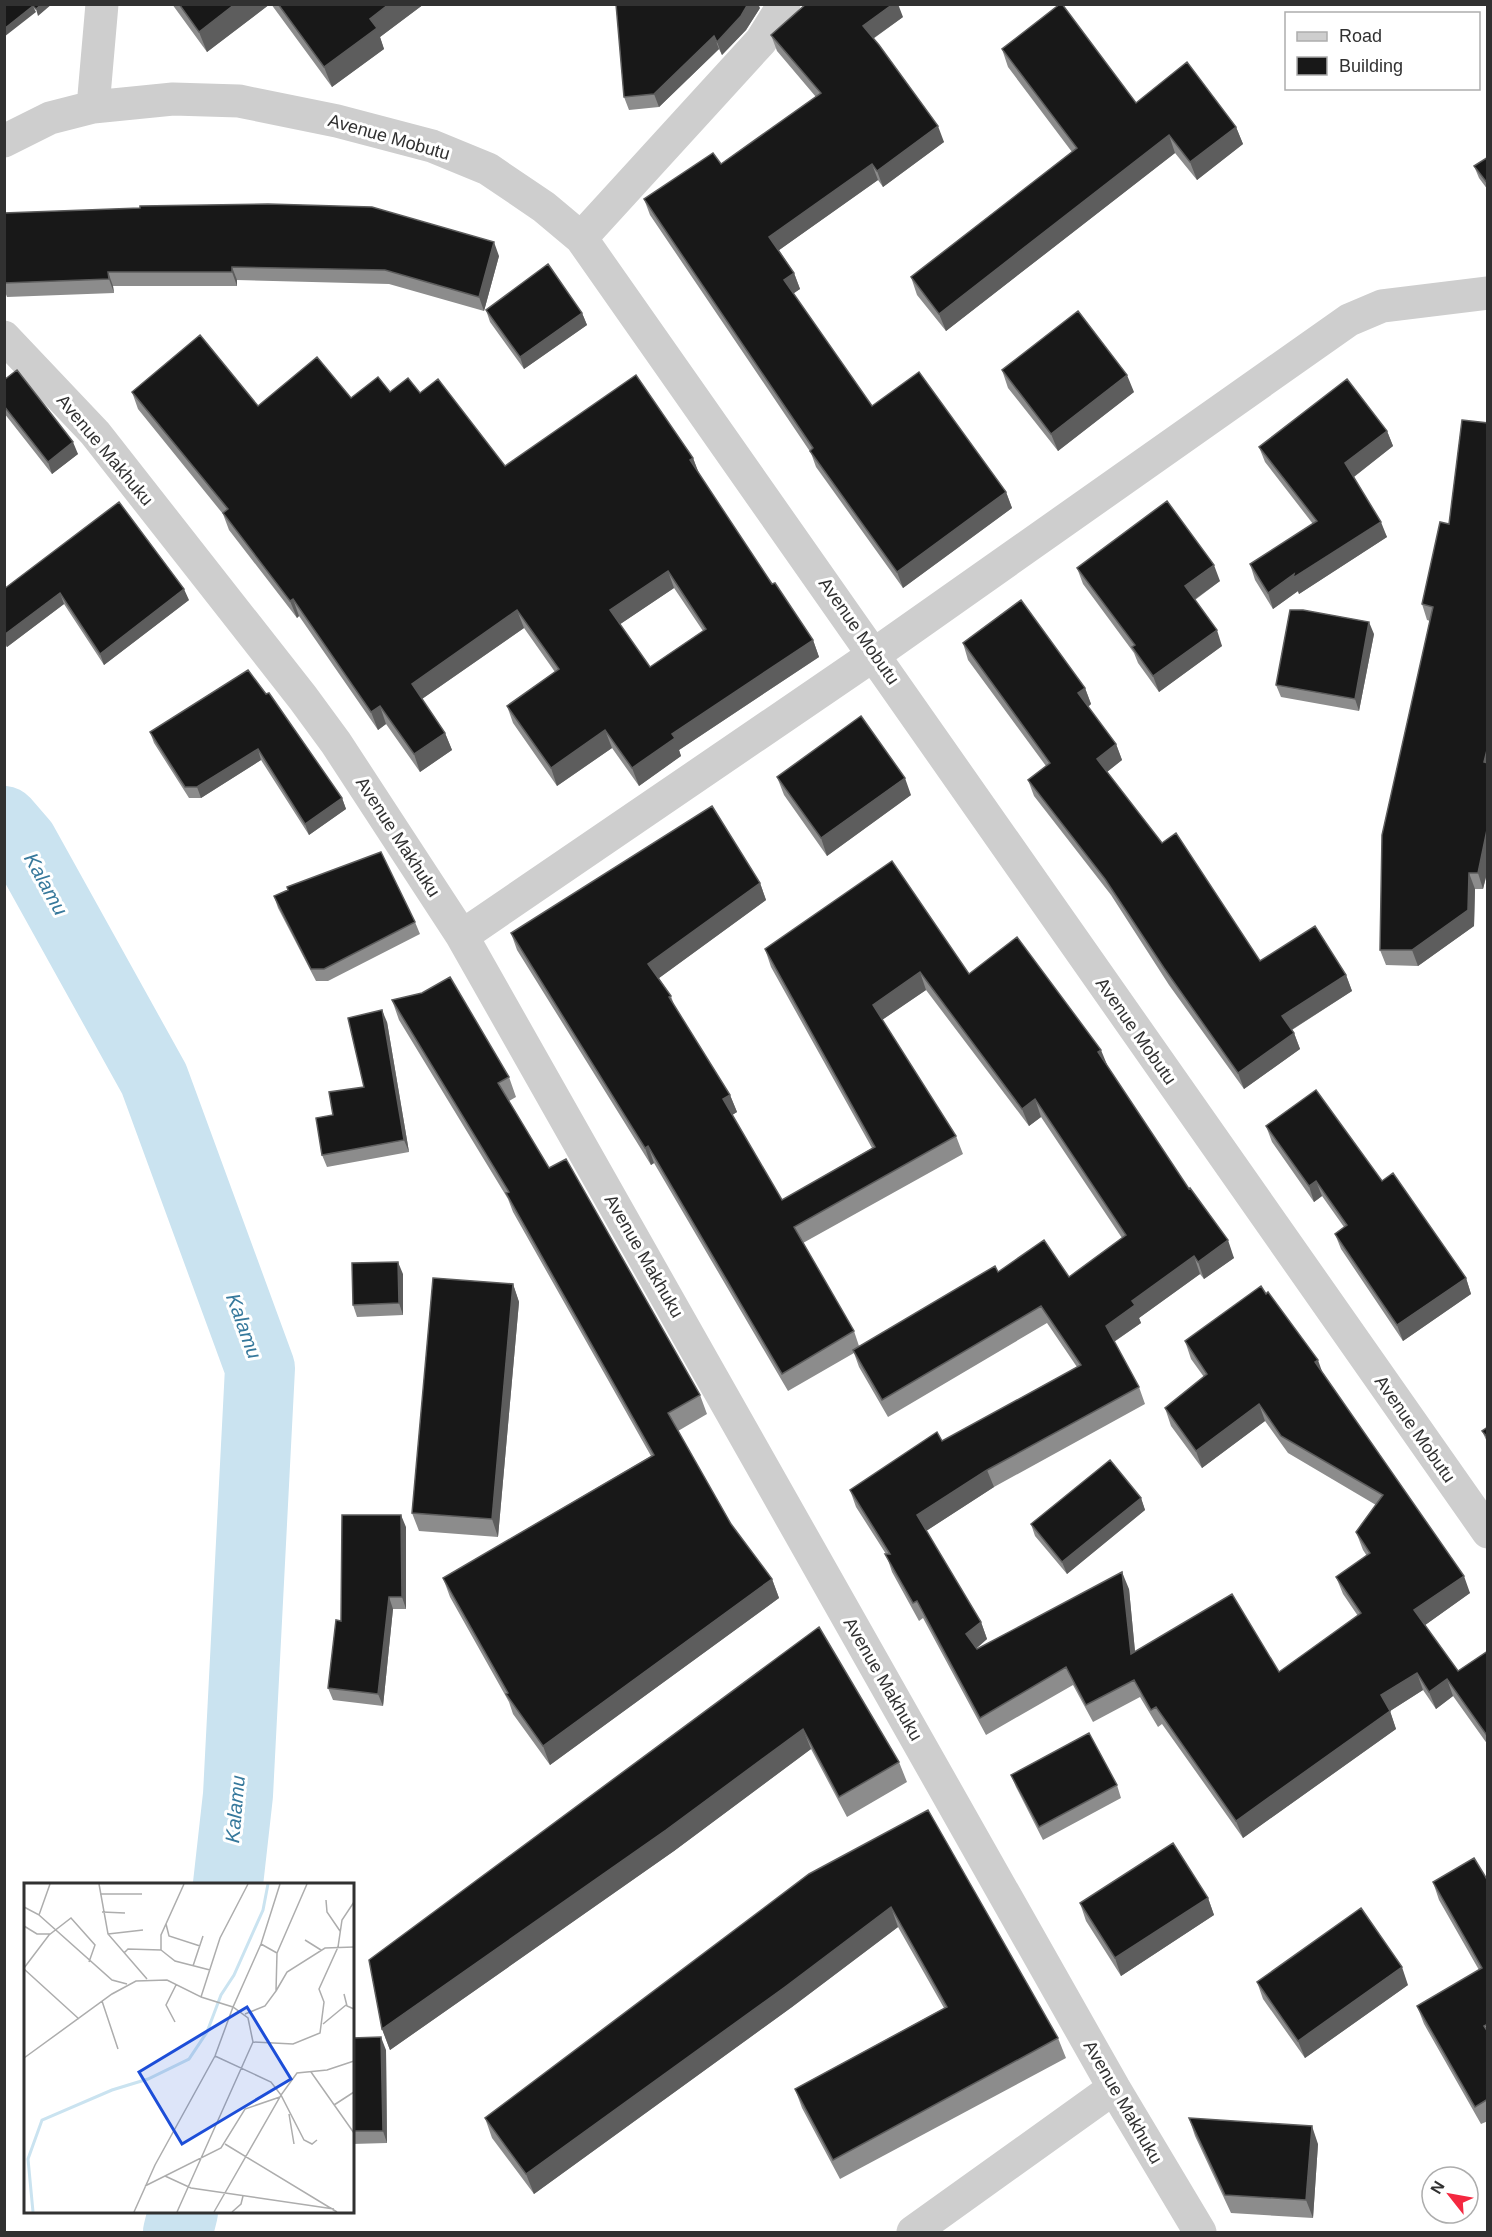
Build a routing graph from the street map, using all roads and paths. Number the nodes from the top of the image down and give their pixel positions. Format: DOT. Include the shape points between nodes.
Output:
graph roads {
  1 [pos="102,4"];
  2 [pos="784,4"];
  3 [pos="93,107"];
  4 [pos="4,141"];
  5 [pos="581,238"];
  6 [pos="1488,292"];
  7 [pos="4,337"];
  8 [pos="875,654"];
  9 [pos="462,936"];
  10 [pos="1488,1532"];
  11 [pos="1114,2088"];
  12 [pos="913,2232"];
  13 [pos="1200,2232"];
  1 -- 3 [label="street"];
  2 -- 5 [label="street" via="761,40"];
  3 -- 4 [label="street, Avenue Mobutu" via="50,118"];
  3 -- 5 [label="street, Avenue Mobutu" via="173,99 239,101 432,146 488,169"];
  5 -- 8 [label="street, Avenue Mobutu"];
  6 -- 8 [label="street" via="1382,306 1348,320"];
  7 -- 9 [label="street, Avenue Makhuku" via="95,433 303,698"];
  8 -- 9 [label="street"];
  8 -- 10 [label="street, Avenue Mobutu"];
  9 -- 11 [label="street, Avenue Makhuku"];
  11 -- 12 [label="street"];
  11 -- 13 [label="street, Avenue Makhuku"];
}
